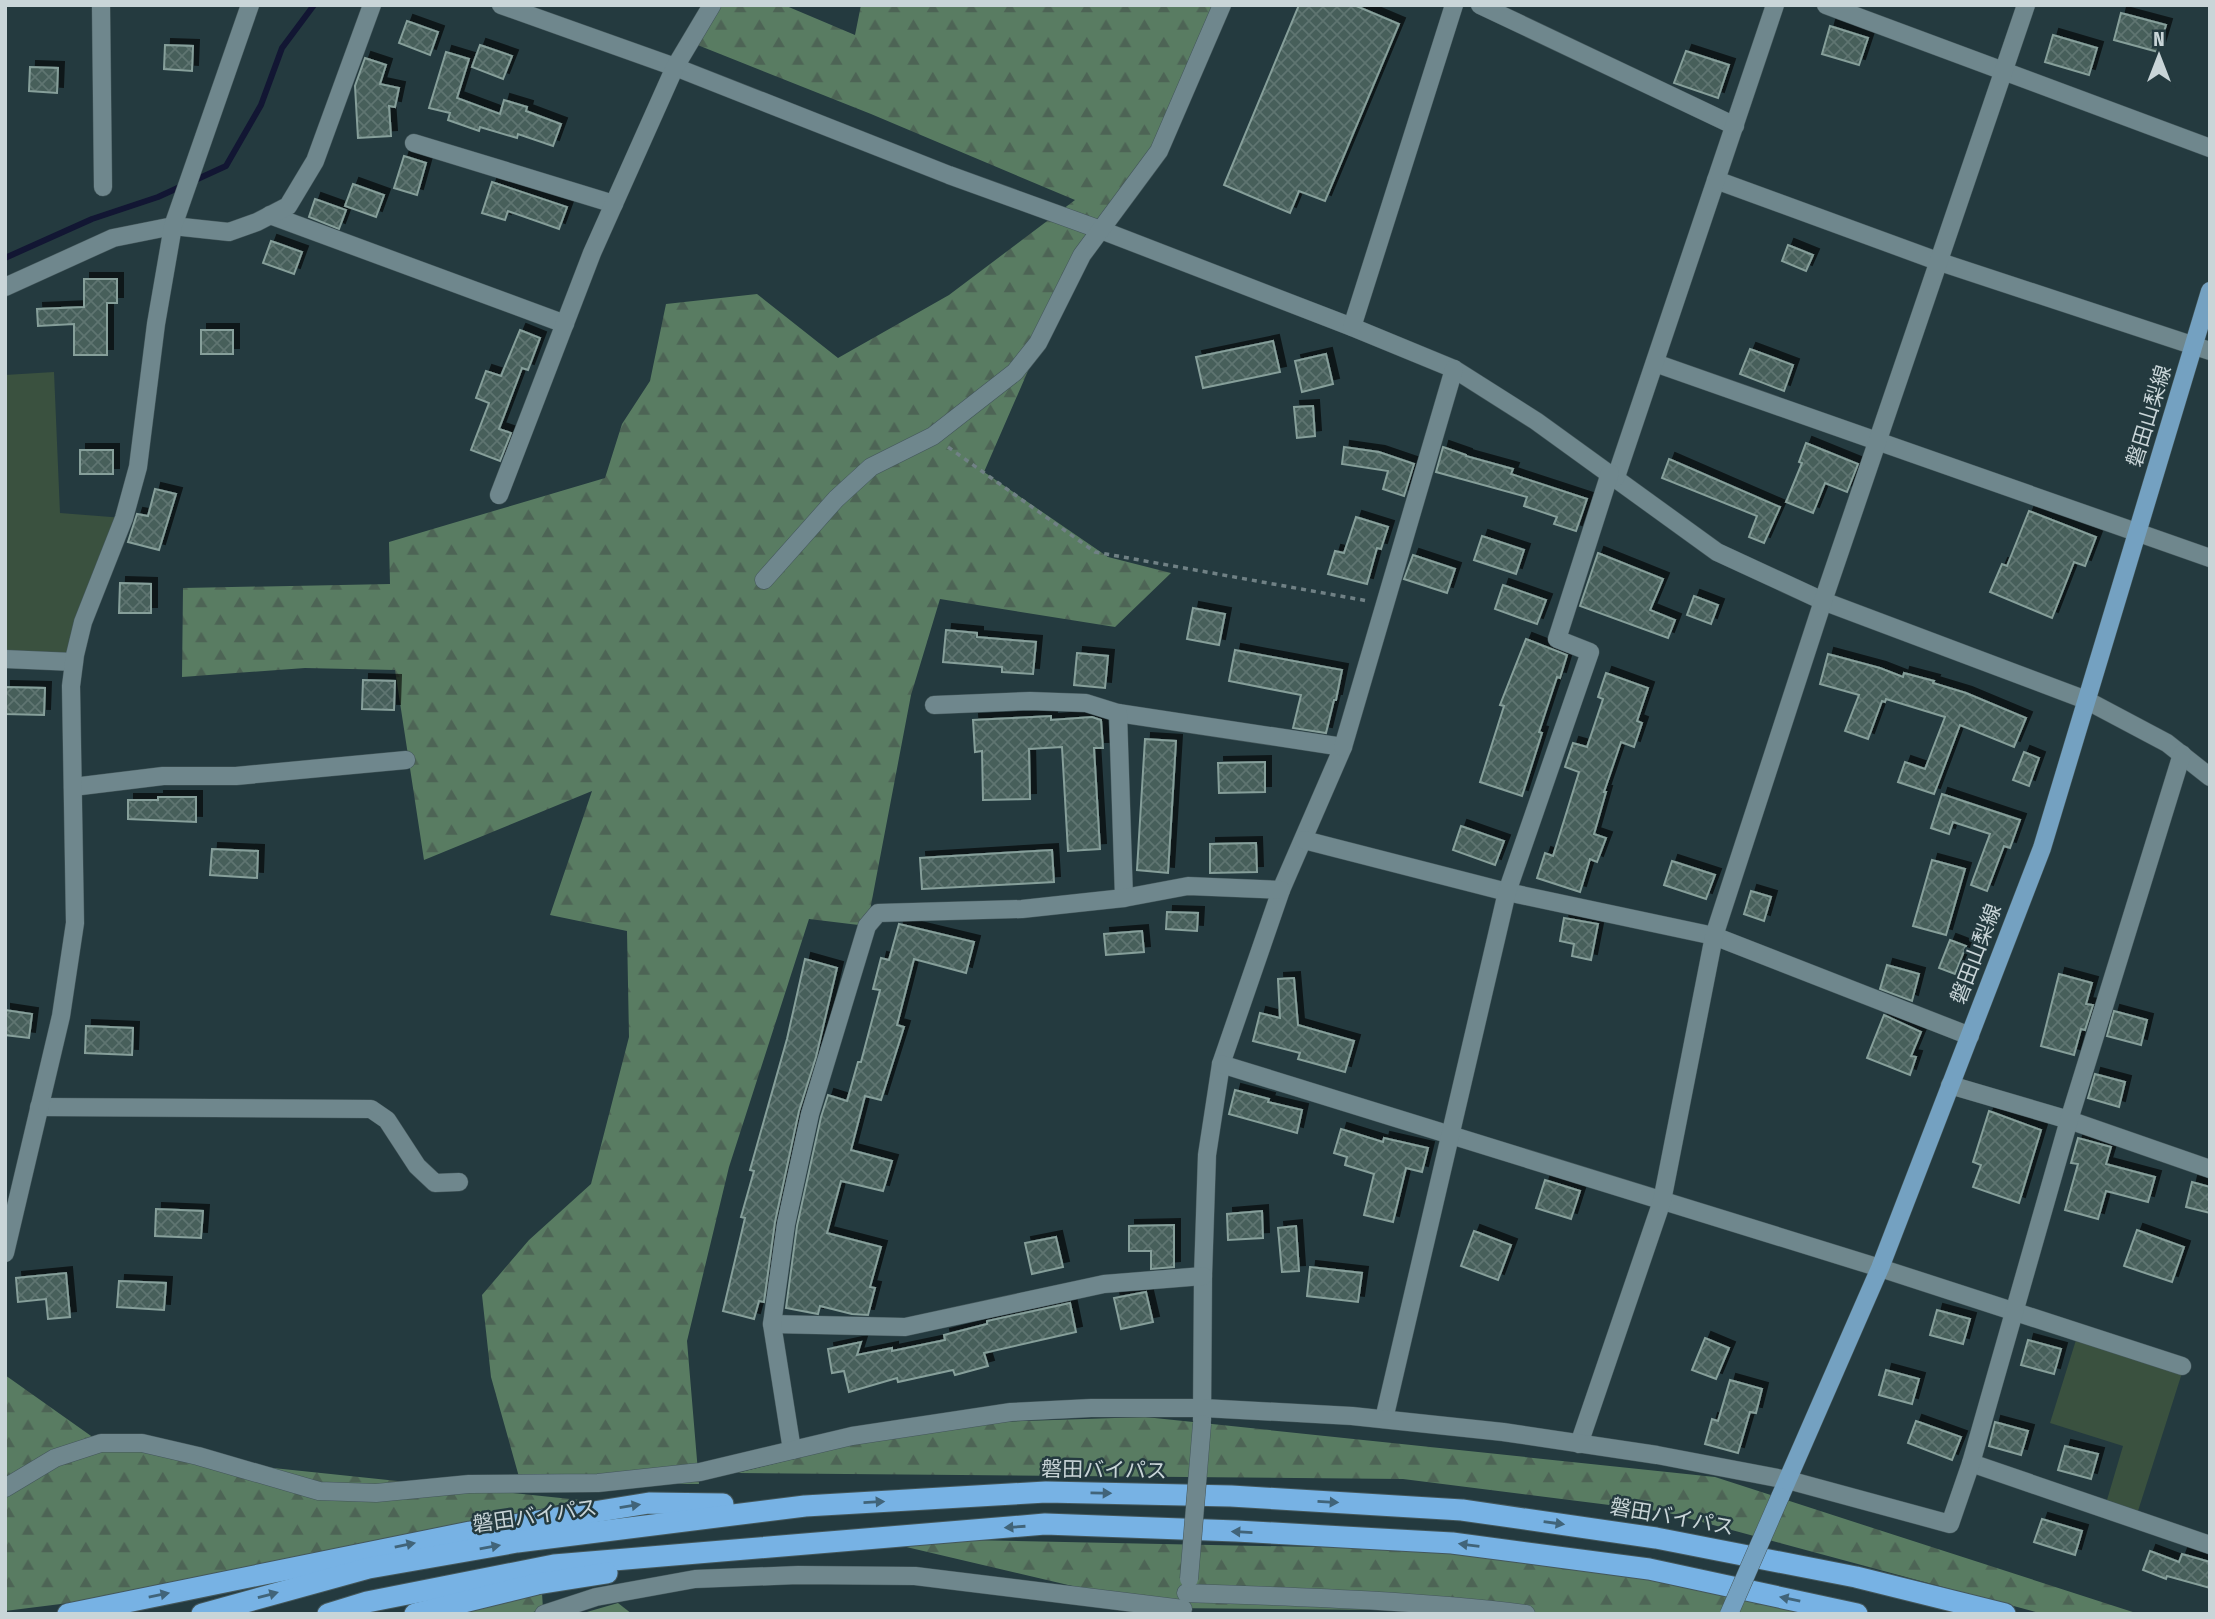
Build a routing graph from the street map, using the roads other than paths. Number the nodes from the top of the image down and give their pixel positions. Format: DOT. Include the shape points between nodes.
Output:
graph roads {
  1 [pos="102,5"];
  2 [pos="250,5"];
  3 [pos="372,5"];
  4 [pos="501,5"];
  5 [pos="712,5"];
  6 [pos="1222,5"];
  7 [pos="1454,5"];
  8 [pos="1480,5"];
  9 [pos="1775,5"];
  10 [pos="1826,5"];
  11 [pos="2026,5"];
  12 [pos="675,67"];
  13 [pos="2004,72"];
  14 [pos="1735,126"];
  15 [pos="414,143"];
  16 [pos="2210,148"];
  17 [pos="1716,180"];
  18 [pos="103,187"];
  19 [pos="614,204"];
  20 [pos="270,215"];
  21 [pos="173,226"];
  22 [pos="1101,230"];
  23 [pos="1940,262"];
  24 [pos="5,287"];
  25 [pos="2210,291"];
  26 [pos="565,324"];
  27 [pos="1352,327"];
  28 [pos="2202,348"];
  29 [pos="1655,363"];
  30 [pos="1454,369"];
  31 [pos="1878,442"];
  32 [pos="1613,475"];
  33 [pos="499,495"];
  34 [pos="2137,534"];
  35 [pos="2210,558"];
  36 [pos="764,580"];
  37 [pos="1823,601"];
  38 [pos="5,659"];
  39 [pos="74,662"];
  40 [pos="2086,700"];
  41 [pos="934,705"];
  42 [pos="1118,713"];
  43 [pos="1343,747"];
  44 [pos="2182,754"];
  45 [pos="406,760"];
  46 [pos="2210,776"];
  47 [pos="73,787"];
  48 [pos="1304,840"];
  49 [pos="1281,890"];
  50 [pos="1507,892"];
  51 [pos="1124,898"];
  52 [pos="1714,936"];
  53 [pos="1970,1036"];
  54 [pos="1220,1064"];
  55 [pos="1950,1085"];
  56 [pos="39,1107"];
  57 [pos="2069,1120"];
  58 [pos="1450,1135"];
  59 [pos="2210,1169"];
  60 [pos="459,1182"];
  61 [pos="1662,1201"];
  62 [pos="5,1253"];
  63 [pos="1880,1268"];
  64 [pos="1203,1276"];
  65 [pos="2014,1311"];
  66 [pos="772,1324"];
  67 [pos="2182,1366"];
  68 [pos="1203,1416"];
  69 [pos="1384,1419"];
  70 [pos="1579,1444"];
  71 [pos="792,1450"];
  72 [pos="1971,1462"];
  73 [pos="5,1488"];
  74 [pos="1784,1489"];
  75 [pos="805,1506"];
  76 [pos="803,1543"];
  77 [pos="2210,1545"];
  78 [pos="1185,1599"];
  79 [pos="68,1614"];
  80 [pos="202,1614"];
  81 [pos="328,1614"];
  82 [pos="415,1614"];
  83 [pos="544,1614"];
  84 [pos="1526,1614"];
  85 [pos="1730,1614"];
  86 [pos="1857,1614"];
  87 [pos="2005,1614"];
  1 -- 18 [label="street"];
  2 -- 21 [label="street"];
  3 -- 20 [label="street" via="315,161 288,206"];
  4 -- 12 [label="street"];
  5 -- 12 [label="street"];
  6 -- 22 [label="street" via="1159,151"];
  7 -- 27 [label="street"];
  8 -- 14 [label="street"];
  9 -- 14 [label="street"];
  10 -- 13 [label="street"];
  11 -- 13 [label="street"];
  12 -- 19 [label="street"];
  12 -- 22 [label="street"];
  13 -- 16 [label="street"];
  13 -- 23 [label="street"];
  14 -- 17 [label="street"];
  15 -- 19 [label="street"];
  17 -- 23 [label="street"];
  17 -- 29 [label="street"];
  19 -- 26 [label="street"];
  20 -- 21 [label="street" via="229,232"];
  20 -- 26 [label="street"];
  21 -- 24 [label="street" via="113,238"];
  21 -- 39 [label="street" via="138,467 124,518 83,622"];
  22 -- 27 [label="street"];
  22 -- 36 [label="street" via="1082,255 1038,343 1015,372 933,436 871,467"];
  23 -- 28 [label="street"];
  23 -- 31 [label="street"];
  25 -- 28 [label="main road, 磐田山梨線"];
  26 -- 33 [label="street"];
  27 -- 30 [label="street"];
  28 -- 34 [label="main road, 磐田山梨線"];
  29 -- 31 [label="street"];
  29 -- 32 [label="street"];
  30 -- 32 [label="street"];
  30 -- 43 [label="street"];
  31 -- 34 [label="street"];
  31 -- 37 [label="street"];
  32 -- 37 [label="street" via="1717,552"];
  32 -- 50 [label="street" via="1557,639 1590,652"];
  34 -- 35 [label="street"];
  34 -- 40 [label="main road, 磐田山梨線"];
  37 -- 40 [label="street"];
  37 -- 52 [label="street"];
  38 -- 39 [label="street"];
  39 -- 47 [label="street"];
  40 -- 44 [label="street"];
  40 -- 53 [label="main road, 磐田山梨線" via="2042,848"];
  41 -- 42 [label="street" via="1086,703"];
  42 -- 43 [label="street"];
  42 -- 51 [label="street"];
  43 -- 48 [label="street"];
  44 -- 46 [label="street"];
  44 -- 57 [label="street"];
  45 -- 47 [label="street" via="236,776 163,776"];
  47 -- 56 [label="street" via="75,923 61,1016"];
  48 -- 49 [label="street"];
  48 -- 50 [label="street"];
  49 -- 51 [label="street" via="1188,886"];
  49 -- 54 [label="street"];
  50 -- 52 [label="street"];
  50 -- 58 [label="street"];
  51 -- 66 [label="street" via="1022,909 878,914 867,926 810,1114 786,1224"];
  52 -- 53 [label="street"];
  52 -- 61 [label="street"];
  53 -- 55 [label="main road, 磐田山梨線"];
  54 -- 58 [label="street"];
  54 -- 64 [label="street" via="1207,1155"];
  55 -- 57 [label="street"];
  55 -- 63 [label="main road, 磐田山梨線"];
  56 -- 60 [label="street" via="371,1109 387,1120 417,1166 435,1183"];
  56 -- 62 [label="street"];
  57 -- 59 [label="street"];
  57 -- 65 [label="street"];
  58 -- 61 [label="street"];
  58 -- 69 [label="street"];
  61 -- 63 [label="street"];
  61 -- 70 [label="street"];
  63 -- 65 [label="street"];
  63 -- 74 [label="main road, 磐田山梨線"];
  64 -- 66 [label="street" via="1104,1284 905,1327"];
  64 -- 68 [label="street"];
  65 -- 67 [label="street"];
  65 -- 72 [label="street"];
  66 -- 71 [label="street"];
  68 -- 69 [label="street"];
  68 -- 71 [label="street" via="1091,1408 1011,1412 852,1436"];
  68 -- 78 [label="street, bridge"];
  69 -- 70 [label="street"];
  70 -- 74 [label="street" via="1657,1455"];
  71 -- 73 [label="street" via="700,1472 598,1483 469,1484 376,1493 319,1491 142,1443 101,1443 55,1458"];
  72 -- 74 [label="street" via="1950,1524"];
  72 -- 77 [label="street"];
  74 -- 85 [label="main road, 磐田山梨線, bridge"];
  79 -- 75 [label="highway, one-way" via="470,1532 649,1503"];
  80 -- 75 [label="highway, 磐田バイパス, one-way" via="369,1568 531,1541"];
  75 -- 87 [label="highway, 磐田バイパス, one-way" via="1046,1492 1231,1496 1462,1510 1656,1538 1856,1577"];
  76 -- 81 [label="highway" via="554,1565"];
  76 -- 82 [label="highway" via="537,1584"];
  86 -- 76 [label="highway, one-way" via="1649,1569 1452,1543 1045,1524"];
  78 -- 83 [label="street" via="915,1576 798,1575 695,1579 596,1597"];
  78 -- 84 [label="street" via="1318,1598"];
}
